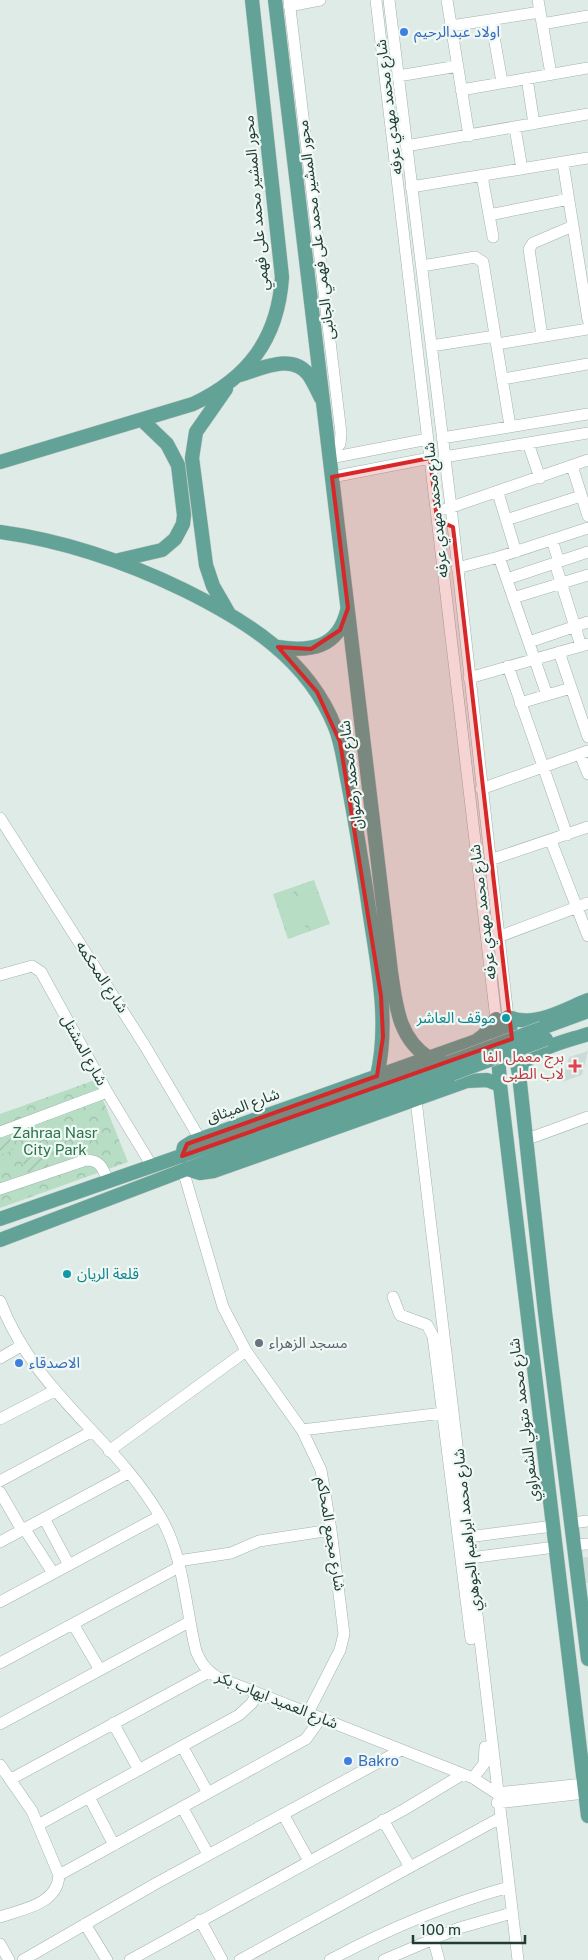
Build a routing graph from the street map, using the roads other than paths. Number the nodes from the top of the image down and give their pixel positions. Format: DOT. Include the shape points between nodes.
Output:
graph roads {
  1 [pos="252,0"];
  2 [pos="275,0"];
  3 [pos="320,0"];
  4 [pos="376,0"];
  5 [pos="389,0"];
  6 [pos="447,0"];
  7 [pos="538,0"];
  8 [pos="289,3"];
  9 [pos="540,12"];
  10 [pos="588,16"];
  11 [pos="491,20"];
  12 [pos="542,24"];
  13 [pos="451,26"];
  14 [pos="458,66"];
  15 [pos="588,68"];
  16 [pos="551,74"];
  17 [pos="398,76"];
  18 [pos="526,78"];
  19 [pos="502,82"];
  20 [pos="462,90"];
  21 [pos="588,114"];
  22 [pos="534,124"];
  23 [pos="515,128"];
  24 [pos="469,136"];
  25 [pos="406,146"];
  26 [pos="588,158"];
  27 [pos="564,163"];
  28 [pos="522,170"];
  29 [pos="482,176"];
  30 [pos="411,187"];
  31 [pos="569,199"];
  32 [pos="489,215"];
  33 [pos="573,226"];
  34 [pos="493,237"];
  35 [pos="422,266"];
  36 [pos="585,279"];
  37 [pos="588,320"];
  38 [pos="588,329"];
  39 [pos="542,336"];
  40 [pos="496,340"];
  41 [pos="431,346"];
  42 [pos="588,364"];
  43 [pos="236,378"];
  44 [pos="503,379"];
  45 [pos="324,403"];
  46 [pos="588,414"];
  47 [pos="142,420"];
  48 [pos="510,426"];
  49 [pos="588,433"];
  50 [pos="442,438"];
  51 [pos="428,439"];
  52 [pos="528,443"];
  53 [pos="330,457"];
  54 [pos="444,457"];
  55 [pos="430,458"];
  56 [pos="588,460"];
  57 [pos="0,462"];
  58 [pos="572,466"];
  59 [pos="332,477"];
  60 [pos="540,478"];
  61 [pos="498,493"];
  62 [pos="581,496"];
  63 [pos="436,504"];
  64 [pos="451,507"];
  65 [pos="588,516"];
  66 [pos="506,520"];
  67 [pos="438,524"];
  68 [pos="453,527"];
  69 [pos="588,528"];
  70 [pos="0,532"];
  71 [pos="552,540"];
  72 [pos="516,552"];
  73 [pos="588,552"];
  74 [pos="499,557"];
  75 [pos="119,560"];
  76 [pos="557,562"];
  77 [pos="457,568"];
  78 [pos="588,575"];
  79 [pos="507,579"];
  80 [pos="562,583"];
  81 [pos="513,598"];
  82 [pos="348,608"];
  83 [pos="228,612"];
  84 [pos="588,622"];
  85 [pos="575,626"];
  86 [pos="529,642"];
  87 [pos="585,645"];
  88 [pos="278,647"];
  89 [pos="558,652"];
  90 [pos="535,659"];
  91 [pos="508,666"];
  92 [pos="469,678"];
  93 [pos="571,688"];
  94 [pos="547,695"];
  95 [pos="520,703"];
  96 [pos="588,737"];
  97 [pos="584,752"];
  98 [pos="542,768"];
  99 [pos="588,774"];
  100 [pos="481,789"];
  101 [pos="0,818"];
  102 [pos="588,829"];
  103 [pos="567,835"];
  104 [pos="550,840"];
  105 [pos="490,860"];
  106 [pos="583,906"];
  107 [pos="588,936"];
  108 [pos="498,937"];
  109 [pos="0,975"];
  110 [pos="588,1000"];
  111 [pos="588,1011"];
  112 [pos="502,1018"];
  113 [pos="535,1020"];
  114 [pos="588,1024"];
  115 [pos="404,1033"];
  116 [pos="588,1034"];
  117 [pos="384,1037"];
  118 [pos="460,1047"];
  119 [pos="542,1051"];
  120 [pos="429,1058"];
  121 [pos="519,1074"];
  122 [pos="377,1076"];
  123 [pos="473,1080"];
  124 [pos="500,1084"];
  125 [pos="107,1092"];
  126 [pos="416,1100"];
  127 [pos="588,1117"];
  128 [pos="0,1132"];
  129 [pos="200,1138"];
  130 [pos="525,1140"];
  131 [pos="528,1156"];
  132 [pos="509,1159"];
  133 [pos="184,1165"];
  134 [pos="152,1166"];
  135 [pos="530,1180"];
  136 [pos="108,1182"];
  137 [pos="512,1183"];
  138 [pos="0,1189"];
  139 [pos="0,1219"];
  140 [pos="0,1240"];
  141 [pos="393,1297"];
  142 [pos="0,1301"];
  143 [pos="21,1346"];
  144 [pos="246,1351"];
  145 [pos="0,1358"];
  146 [pos="54,1391"];
  147 [pos="443,1413"];
  148 [pos="0,1420"];
  149 [pos="302,1430"];
  150 [pos="91,1432"];
  151 [pos="109,1451"];
  152 [pos="128,1473"];
  153 [pos="0,1481"];
  154 [pos="0,1492"];
  155 [pos="160,1516"];
  156 [pos="44,1518"];
  157 [pos="588,1521"];
  158 [pos="571,1523"];
  159 [pos="553,1526"];
  160 [pos="23,1529"];
  161 [pos="331,1530"];
  162 [pos="468,1537"];
  163 [pos="0,1542"];
  164 [pos="588,1544"];
  165 [pos="58,1546"];
  166 [pos="573,1546"];
  167 [pos="555,1547"];
  168 [pos="42,1555"];
  169 [pos="470,1558"];
  170 [pos="178,1564"];
  171 [pos="69,1565"];
  172 [pos="53,1573"];
  173 [pos="0,1602"];
  174 [pos="582,1614"];
  175 [pos="564,1617"];
  176 [pos="189,1622"];
  177 [pos="73,1624"];
  178 [pos="585,1635"];
  179 [pos="566,1639"];
  180 [pos="588,1659"];
  181 [pos="0,1663"];
  182 [pos="100,1670"];
  183 [pos="208,1672"];
  184 [pos="258,1693"];
  185 [pos="308,1713"];
  186 [pos="321,1718"];
  187 [pos="113,1723"];
  188 [pos="0,1724"];
  189 [pos="182,1746"];
  190 [pos="400,1750"];
  191 [pos="0,1765"];
  192 [pos="138,1770"];
  193 [pos="468,1776"];
  194 [pos="11,1779"];
  195 [pos="585,1788"];
  196 [pos="208,1793"];
  197 [pos="89,1797"];
  198 [pos="497,1798"];
  199 [pos="182,1807"];
  200 [pos="283,1814"];
  201 [pos="588,1816"];
  202 [pos="500,1818"];
  203 [pos="383,1820"];
  204 [pos="38,1825"];
  205 [pos="114,1845"];
  206 [pos="208,1854"];
  207 [pos="309,1861"];
  208 [pos="410,1867"];
  209 [pos="59,1875"];
  210 [pos="509,1887"];
  211 [pos="512,1913"];
  212 [pos="0,1917"];
  213 [pos="200,1920"];
  214 [pos="85,1924"];
  215 [pos="433,1938"];
  216 [pos="0,1944"];
  217 [pos="391,1959"];
  218 [pos="9,1960"];
  219 [pos="23,1960"];
  220 [pos="107,1960"];
  221 [pos="130,1960"];
  222 [pos="222,1960"];
  223 [pos="240,1960"];
  224 [pos="330,1960"];
  225 [pos="440,1960"];
  226 [pos="518,1960"];
  1 -- 43 [label="main road, محور المشير محمد على فهمي" via="282,277 273,324 259,352"];
  2 -- 45 [label="main road"];
  3 -- 8 [label="street"];
  4 -- 51 [label="street, شارع محمد مهدي عرفه"];
  5 -- 17 [label="street, شارع محمد مهدي عرفه"];
  6 -- 13 [label="street"];
  7 -- 9 [label="street"];
  8 -- 53 [label="street, محور المشير محمد على فهمي الجانبى" via="341,433 340,444"];
  9 -- 11 [label="street"];
  9 -- 12 [label="street"];
  10 -- 12 [label="street"];
  11 -- 13 [label="street"];
  11 -- 19 [label="street"];
  12 -- 16 [label="street"];
  13 -- 14 [label="street"];
  14 -- 17 [label="street"];
  14 -- 20 [label="street"];
  15 -- 16 [label="street"];
  16 -- 18 [label="street"];
  17 -- 25 [label="street, شارع محمد مهدي عرفه"];
  18 -- 19 [label="street"];
  18 -- 22 [label="street"];
  19 -- 20 [label="street"];
  20 -- 24 [label="street"];
  21 -- 22 [label="street"];
  22 -- 23 [label="street"];
  23 -- 24 [label="street"];
  23 -- 28 [label="street"];
  24 -- 25 [label="street"];
  25 -- 30 [label="street, شارع محمد مهدي عرفه"];
  26 -- 27 [label="street"];
  27 -- 28 [label="street"];
  27 -- 31 [label="street"];
  28 -- 29 [label="street"];
  29 -- 30 [label="street"];
  29 -- 32 [label="street"];
  30 -- 35 [label="street, شارع محمد مهدي عرفه"];
  31 -- 32 [label="street"];
  31 -- 33 [label="street"];
  32 -- 34 [label="street"];
  33 -- 36 [label="street"];
  33 -- 39 [label="street" via="532,243 528,249"];
  35 -- 40 [label="street" via="473,257 483,262"];
  35 -- 41 [label="street, شارع محمد مهدي عرفه"];
  36 -- 37 [label="street"];
  38 -- 39 [label="street"];
  39 -- 40 [label="street"];
  40 -- 41 [label="street"];
  40 -- 44 [label="street"];
  41 -- 50 [label="street, شارع محمد مهدي عرفه"];
  42 -- 44 [label="street"];
  43 -- 45 [label="main road" via="279,364 296,364 308,375"];
  43 -- 47 [label="main road, محور المشير محمد على فهمي" via="193,404"];
  43 -- 83 [label="main road" via="200,425 193,441 192,458 206,565 213,586"];
  44 -- 48 [label="street"];
  45 -- 53 [label="main road"];
  46 -- 48 [label="street"];
  47 -- 57 [label="main road, محور المشير محمد على فهمي"];
  47 -- 75 [label="main road" via="167,444 178,465 183,524 175,539 162,550"];
  48 -- 50 [label="street"];
  49 -- 52 [label="street"];
  50 -- 54 [label="street, شارع محمد مهدي عرفه"];
  51 -- 53 [label="street"];
  51 -- 55 [label="street, شارع محمد مهدي عرفه"];
  52 -- 54 [label="street"];
  52 -- 60 [label="street"];
  53 -- 59 [label="main road"];
  54 -- 64 [label="street, شارع محمد مهدي عرفه"];
  55 -- 59 [label="street"];
  55 -- 63 [label="street, شارع محمد مهدي عرفه"];
  56 -- 58 [label="street"];
  58 -- 60 [label="street"];
  58 -- 62 [label="street"];
  59 -- 82 [label="main road, شارع محمد رضوان"];
  60 -- 61 [label="street"];
  61 -- 64 [label="street"];
  61 -- 66 [label="street"];
  62 -- 65 [label="street"];
  62 -- 66 [label="street"];
  63 -- 64 [label="street" via="443,509"];
  63 -- 67 [label="street, شارع محمد مهدي عرفه"];
  64 -- 68 [label="street, شارع محمد مهدي عرفه"];
  66 -- 72 [label="street"];
  67 -- 68 [label="street" via="444,522"];
  67 -- 112 [label="street, شارع محمد مهدي عرفه"];
  68 -- 77 [label="street, شارع محمد مهدي عرفه"];
  69 -- 71 [label="street"];
  70 -- 75 [label="main road" via="62,542"];
  71 -- 72 [label="street"];
  71 -- 76 [label="street"];
  72 -- 74 [label="street"];
  73 -- 76 [label="street"];
  74 -- 77 [label="street"];
  74 -- 79 [label="street"];
  75 -- 83 [label="main road"];
  76 -- 79 [label="street"];
  76 -- 80 [label="street"];
  77 -- 92 [label="street, شارع محمد مهدي عرفه"];
  78 -- 80 [label="street"];
  79 -- 81 [label="street"];
  80 -- 81 [label="street"];
  80 -- 85 [label="street"];
  81 -- 86 [label="street"];
  82 -- 88 [label="main road" via="340,630 322,645 300,650"];
  82 -- 115 [label="main road, شارع محمد رضوان" via="391,972"];
  83 -- 88 [label="main road, شارع محمد رضوان"];
  84 -- 85 [label="street"];
  85 -- 86 [label="street"];
  85 -- 87 [label="street"];
  86 -- 90 [label="street"];
  87 -- 89 [label="street"];
  88 -- 117 [label="main road, شارع محمد رضوان" via="308,680 336,728 362,858"];
  89 -- 90 [label="street"];
  89 -- 93 [label="street"];
  90 -- 91 [label="street"];
  90 -- 94 [label="street"];
  91 -- 92 [label="street"];
  91 -- 95 [label="street"];
  92 -- 100 [label="street, شارع محمد مهدي عرفه"];
  93 -- 94 [label="street"];
  93 -- 96 [label="street"];
  94 -- 95 [label="street"];
  95 -- 98 [label="street"];
  97 -- 98 [label="street"];
  97 -- 99 [label="street"];
  98 -- 100 [label="street"];
  98 -- 103 [label="street"];
  100 -- 105 [label="street, شارع محمد مهدي عرفه"];
  101 -- 129 [label="street, شارع المحكمه"];
  102 -- 103 [label="street"];
  103 -- 104 [label="street"];
  104 -- 105 [label="street"];
  104 -- 106 [label="street"];
  105 -- 108 [label="street, شارع محمد مهدي عرفه"];
  106 -- 107 [label="street"];
  106 -- 108 [label="street"];
  108 -- 112 [label="street, شارع محمد مهدي عرفه"];
  109 -- 125 [label="street, شارع المشتل" via="26,966 37,968"];
  110 -- 113 [label="main road"];
  111 -- 133 [label="main road, bridge"];
  112 -- 113 [label="main road" via="520,1022"];
  112 -- 118 [label="main road, شارع الميثاق" via="480,1038"];
  112 -- 121 [label="main road"];
  112 -- 124 [label="main road, شارع محمد متولي الشعراوي"];
  113 -- 119 [label="main road" via="531,1035"];
  114 -- 133 [label="main road, bridge"];
  115 -- 117 [label="main road" via="395,1039"];
  115 -- 120 [label="main road, شارع محمد رضوان"];
  116 -- 119 [label="main road"];
  117 -- 122 [label="main road, شارع محمد رضوان"];
  118 -- 120 [label="main road, شارع الميثاق"];
  118 -- 123 [label="main road" via="472,1060"];
  119 -- 121 [label="main road" via="525,1061"];
  120 -- 122 [label="main road, شارع الميثاق"];
  121 -- 130 [label="main road"];
  122 -- 129 [label="main road, شارع الميثاق"];
  123 -- 124 [label="main road, شارع الميثاق"];
  123 -- 126 [label="main road, شارع الميثاق"];
  124 -- 132 [label="main road, شارع محمد متولي الشعراوي"];
  125 -- 128 [label="street"];
  125 -- 134 [label="street, شارع المشتل"];
  126 -- 133 [label="main road, شارع الميثاق" via="214,1171 200,1173"];
  126 -- 162 [label="street, شارع محمد ابراهيم الجوهري"];
  127 -- 130 [label="street"];
  129 -- 133 [label="main road, شارع الميثاق" via="184,1147"];
  130 -- 131 [label="main road"];
  131 -- 132 [label="main road" via="521,1164 514,1164"];
  131 -- 135 [label="main road"];
  132 -- 137 [label="main road, شارع محمد متولي الشعراوي"];
  133 -- 134 [label="main road, شارع الميثاق"];
  133 -- 140 [label="main road, شارع الميثاق"];
  133 -- 144 [label="street, شارع مجمع المحاكم" via="223,1307"];
  134 -- 136 [label="main road, شارع الميثاق"];
  135 -- 137 [label="main road" via="521,1175"];
  135 -- 158 [label="main road"];
  136 -- 138 [label="street" via="100,1163 86,1160"];
  136 -- 139 [label="main road, شارع الميثاق"];
  137 -- 159 [label="main road, شارع محمد متولي الشعراوي"];
  141 -- 147 [label="street" via="400,1315 422,1322 431,1330"];
  142 -- 143 [label="street, شارع العميد ايهاب بكر"];
  143 -- 145 [label="street"];
  143 -- 146 [label="street, شارع العميد ايهاب بكر"];
  144 -- 149 [label="street, شارع مجمع المحاكم"];
  144 -- 151 [label="street"];
  146 -- 148 [label="street"];
  146 -- 150 [label="street, شارع العميد ايهاب بكر"];
  147 -- 149 [label="street"];
  147 -- 193 [label="street" via="486,1756 484,1764"];
  149 -- 161 [label="street, شارع مجمع المحاكم" via="321,1470"];
  150 -- 151 [label="street, شارع العميد ايهاب بكر"];
  150 -- 153 [label="street"];
  151 -- 152 [label="street, شارع العميد ايهاب بكر"];
  152 -- 155 [label="street, شارع العميد ايهاب بكر"];
  152 -- 156 [label="street"];
  154 -- 160 [label="street"];
  155 -- 170 [label="street, شارع العميد ايهاب بكر"];
  155 -- 171 [label="street"];
  156 -- 160 [label="street"];
  156 -- 165 [label="street"];
  157 -- 158 [label="street"];
  158 -- 166 [label="main road"];
  159 -- 162 [label="street"];
  159 -- 167 [label="main road, شارع محمد متولي الشعراوي"];
  160 -- 163 [label="street"];
  160 -- 168 [label="street"];
  161 -- 170 [label="street" via="259,1541 231,1553"];
  161 -- 185 [label="street, شارع مجمع المحاكم" via="344,1634 340,1650"];
  162 -- 169 [label="street, شارع محمد ابراهيم الجوهري"];
  164 -- 166 [label="street"];
  165 -- 168 [label="street"];
  165 -- 171 [label="street"];
  166 -- 174 [label="main road"];
  167 -- 169 [label="street"];
  167 -- 175 [label="main road, شارع محمد متولي الشعراوي"];
  168 -- 172 [label="street"];
  169 -- 198 [label="street, شارع محمد ابراهيم الجوهري"];
  170 -- 176 [label="street, شارع العميد ايهاب بكر"];
  170 -- 177 [label="street"];
  171 -- 172 [label="street"];
  172 -- 173 [label="street"];
  174 -- 175 [label="main road" via="576,1620"];
  174 -- 178 [label="main road"];
  175 -- 179 [label="main road, شارع محمد متولي الشعراوي"];
  176 -- 182 [label="street"];
  176 -- 183 [label="street, شارع العميد ايهاب بكر" via="201,1662"];
  177 -- 181 [label="street"];
  177 -- 182 [label="street"];
  178 -- 179 [label="main road" via="575,1634"];
  178 -- 180 [label="main road"];
  179 -- 195 [label="main road, شارع محمد متولي الشعراوي"];
  182 -- 188 [label="street"];
  183 -- 184 [label="street, شارع العميد ايهاب بكر"];
  183 -- 187 [label="street"];
  184 -- 185 [label="street, شارع العميد ايهاب بكر"];
  184 -- 189 [label="street" via="239,1715"];
  185 -- 186 [label="street, شارع العميد ايهاب بكر"];
  186 -- 190 [label="street, شارع العميد ايهاب بكر"];
  186 -- 196 [label="street" via="306,1739"];
  187 -- 192 [label="street"];
  187 -- 194 [label="street"];
  189 -- 192 [label="street"];
  189 -- 196 [label="street"];
  190 -- 193 [label="street, شارع العميد ايهاب بكر"];
  190 -- 200 [label="street"];
  191 -- 194 [label="street"];
  192 -- 197 [label="street"];
  193 -- 198 [label="street, شارع العميد ايهاب بكر"];
  193 -- 203 [label="street"];
  194 -- 204 [label="street"];
  195 -- 198 [label="street"];
  195 -- 201 [label="main road, شارع محمد متولي الشعراوي"];
  196 -- 199 [label="street"];
  197 -- 204 [label="street"];
  197 -- 205 [label="street"];
  198 -- 202 [label="street, شارع محمد ابراهيم الجوهري"];
  199 -- 205 [label="street"];
  199 -- 206 [label="street"];
  200 -- 206 [label="street"];
  200 -- 207 [label="street"];
  202 -- 208 [label="street"];
  202 -- 210 [label="street, شارع محمد ابراهيم الجوهري"];
  203 -- 207 [label="street"];
  203 -- 208 [label="street"];
  204 -- 209 [label="street"];
  205 -- 209 [label="street"];
  206 -- 214 [label="street"];
  207 -- 213 [label="street"];
  208 -- 223 [label="street"];
  209 -- 212 [label="street" via="59,1885 54,1894"];
  210 -- 211 [label="street, شارع محمد ابراهيم الجوهري"];
  210 -- 224 [label="street" via="435,1911"];
  211 -- 215 [label="street"];
  211 -- 226 [label="street, شارع محمد ابراهيم الجوهري"];
  213 -- 221 [label="street"];
  213 -- 222 [label="street"];
  214 -- 219 [label="street"];
  214 -- 220 [label="street"];
  215 -- 217 [label="street"];
  215 -- 225 [label="street"];
  216 -- 218 [label="street"];
}
